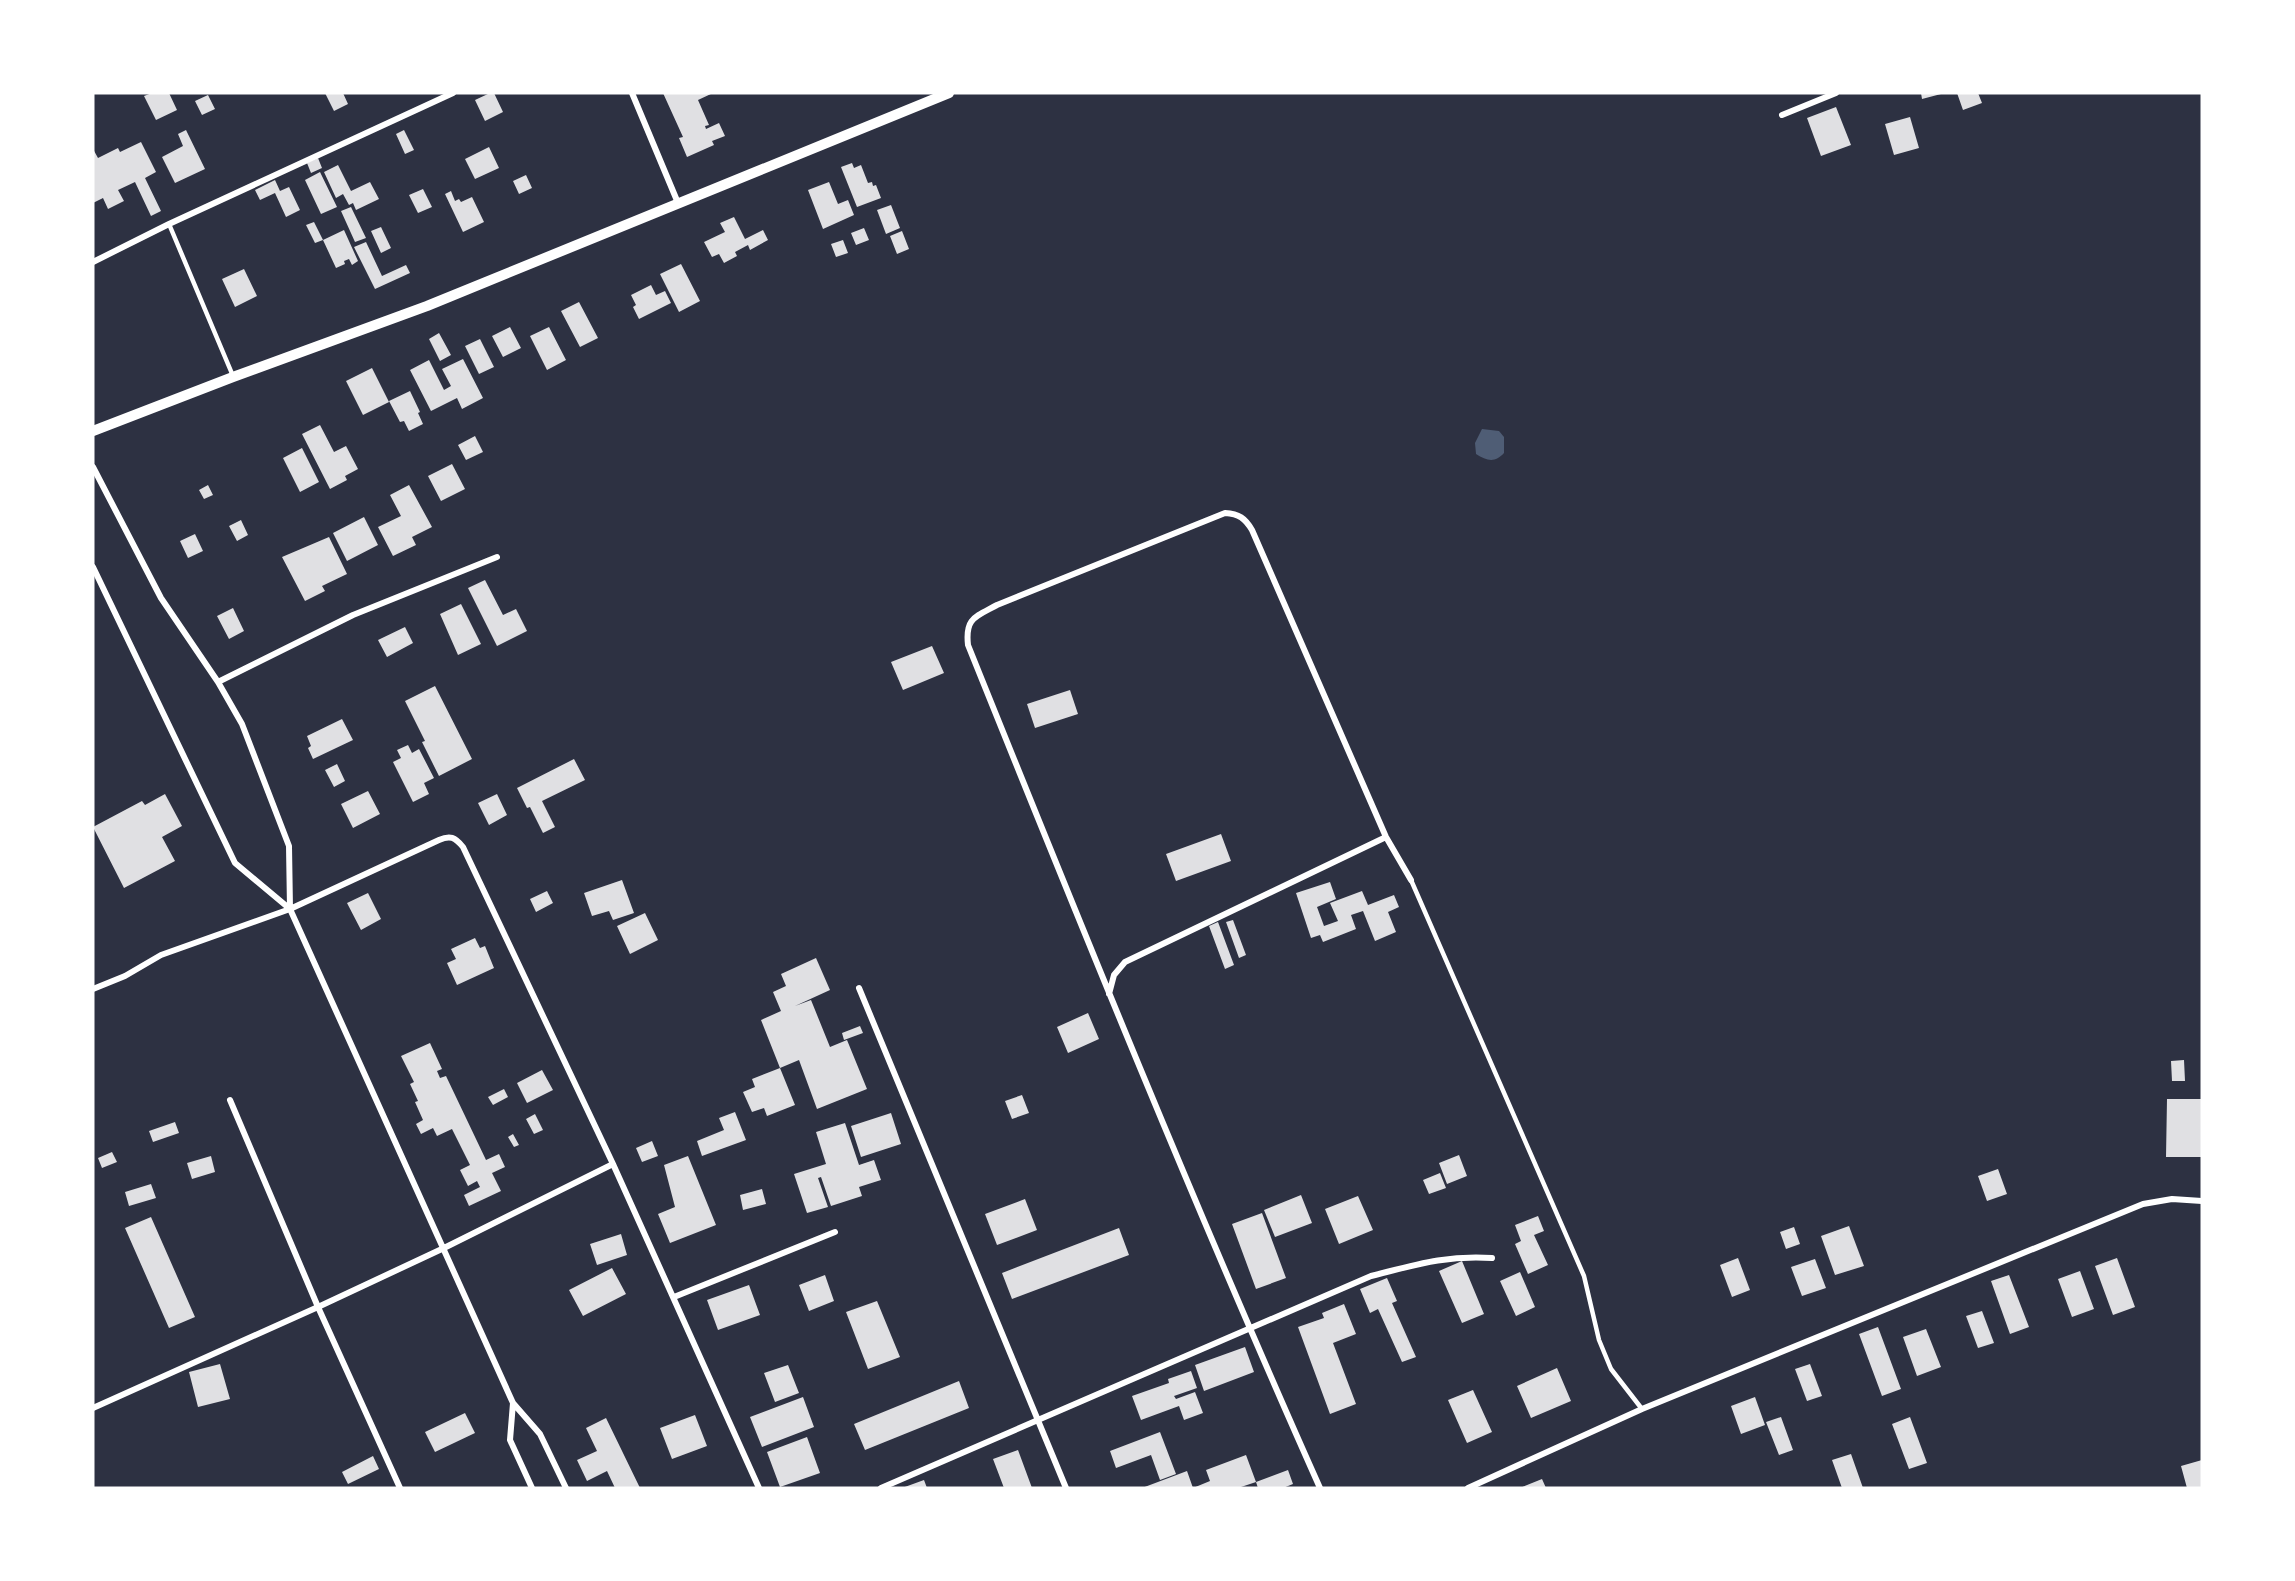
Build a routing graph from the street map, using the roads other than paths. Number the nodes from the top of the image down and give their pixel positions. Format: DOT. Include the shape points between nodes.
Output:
graph roads {
  1 [pos="453,93"];
  2 [pos="632,93"];
  3 [pos="949,93"];
  4 [pos="1836,93"];
  5 [pos="921,98"];
  6 [pos="1782,115"];
  7 [pos="678,203"];
  8 [pos="168,224"];
  9 [pos="93,262"];
  10 [pos="233,377"];
  11 [pos="93,431"];
  12 [pos="93,467"];
  13 [pos="497,557"];
  14 [pos="93,567"];
  15 [pos="218,682"];
  16 [pos="1386,837"];
  17 [pos="1411,880"];
  18 [pos="290,909"];
  19 [pos="859,988"];
  20 [pos="93,989"];
  21 [pos="1108,995"];
  22 [pos="230,1100"];
  23 [pos="613,1164"];
  24 [pos="2202,1201"];
  25 [pos="835,1232"];
  26 [pos="444,1248"];
  27 [pos="1492,1258"];
  28 [pos="674,1297"];
  29 [pos="318,1307"];
  30 [pos="1250,1330"];
  31 [pos="513,1403"];
  32 [pos="93,1408"];
  33 [pos="1641,1409"];
  34 [pos="1037,1421"];
  35 [pos="400,1488"];
  36 [pos="532,1488"];
  37 [pos="566,1488"];
  38 [pos="759,1488"];
  39 [pos="881,1488"];
  40 [pos="1066,1488"];
  41 [pos="1320,1488"];
  42 [pos="1468,1488"];
  1 -- 8 [label="street"];
  2 -- 7 [label="street"];
  3 -- 5 [label="street"];
  4 -- 6 [label="street"];
  5 -- 7 [label="street"];
  7 -- 10 [label="street" via="427,306"];
  8 -- 9 [label="street"];
  8 -- 10 [label="lane"];
  10 -- 11 [label="street"];
  12 -- 15 [label="street" via="161,598"];
  13 -- 15 [label="street" via="353,615"];
  14 -- 18 [label="street" via="235,863"];
  15 -- 18 [label="street" via="242,724 289,846"];
  16 -- 17 [label="street"];
  16 -- 21 [label="street" via="1125,962 1114,975"];
  16 -- 21 [label="street" via="1248,521 1240,515 1225,513 977,616 966,630 968,645"];
  17 -- 33 [label="lane" via="1584,1276 1599,1340 1611,1370"];
  18 -- 20 [label="street" via="161,955"];
  18 -- 23 [label="street" via="448,836 455,838 463,847"];
  18 -- 26 [label="street"];
  19 -- 34 [label="street"];
  21 -- 30 [label="street"];
  22 -- 29 [label="street"];
  23 -- 26 [label="street"];
  23 -- 28 [label="street"];
  24 -- 33 [label="street" via="2172,1199 2143,1204"];
  25 -- 28 [label="street"];
  26 -- 29 [label="street"];
  26 -- 31 [label="street"];
  27 -- 30 [label="street" via="1440,1258 1371,1276"];
  28 -- 38 [label="street"];
  29 -- 32 [label="street"];
  29 -- 35 [label="street"];
  30 -- 34 [label="street"];
  30 -- 41 [label="street"];
  31 -- 36 [label="street" via="510,1440"];
  31 -- 37 [label="street" via="540,1434"];
  33 -- 42 [label="street"];
  34 -- 39 [label="street"];
  34 -- 40 [label="street"];
}
